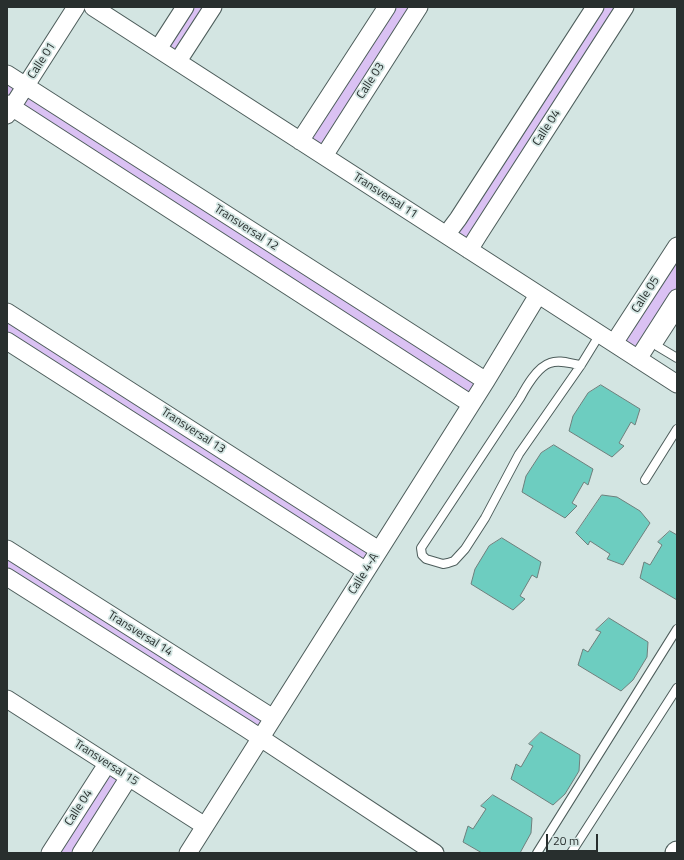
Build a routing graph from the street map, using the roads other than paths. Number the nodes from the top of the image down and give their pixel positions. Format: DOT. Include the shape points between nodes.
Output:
graph roads {
  1 [pos="76,7"];
  2 [pos="93,7"];
  3 [pos="185,7"];
  4 [pos="213,7"];
  5 [pos="419,7"];
  6 [pos="594,7"];
  7 [pos="625,7"];
  8 [pos="387,8"];
  9 [pos="409,22"];
  10 [pos="158,49"];
  11 [pos="178,61"];
  12 [pos="7,74"];
  13 [pos="26,86"];
  14 [pos="9,108"];
  15 [pos="300,141"];
  16 [pos="324,156"];
  17 [pos="254,233"];
  18 [pos="446,235"];
  19 [pos="677,246"];
  20 [pos="470,250"];
  21 [pos="240,254"];
  22 [pos="538,295"];
  23 [pos="677,298"];
  24 [pos="7,312"];
  25 [pos="677,315"];
  26 [pos="34,329"];
  27 [pos="600,334"];
  28 [pos="614,344"];
  29 [pos="14,345"];
  30 [pos="677,358"];
  31 [pos="638,359"];
  32 [pos="581,364"];
  33 [pos="486,381"];
  34 [pos="677,384"];
  35 [pos="144,399"];
  36 [pos="471,404"];
  37 [pos="129,419"];
  38 [pos="677,429"];
  39 [pos="645,480"];
  40 [pos="7,549"];
  41 [pos="379,550"];
  42 [pos="41,571"];
  43 [pos="366,571"];
  44 [pos="7,577"];
  45 [pos="27,590"];
  46 [pos="677,629"];
  47 [pos="153,642"];
  48 [pos="140,661"];
  49 [pos="677,688"];
  50 [pos="7,699"];
  51 [pos="273,718"];
  52 [pos="260,738"];
  53 [pos="107,764"];
  54 [pos="129,777"];
  55 [pos="204,826"];
  56 [pos="193,851"];
  57 [pos="50,853"];
  58 [pos="81,853"];
  59 [pos="435,853"];
  60 [pos="537,853"];
  61 [pos="571,853"];
  1 -- 13 [label="street, Calle 01"];
  2 -- 10 [label="street, Transversal 11"];
  3 -- 10 [label="street"];
  4 -- 11 [label="street"];
  5 -- 9 [label="street, Calle 03"];
  6 -- 18 [label="street"];
  7 -- 20 [label="street, Calle 04"];
  8 -- 9 [label="street"];
  8 -- 15 [label="street"];
  9 -- 16 [label="street, Calle 03"];
  10 -- 11 [label="street, Transversal 11"];
  11 -- 15 [label="street, Transversal 11"];
  12 -- 13 [label="street, Transversal 12"];
  13 -- 14 [label="street, Calle 01"];
  13 -- 17 [label="street, Transversal 12"];
  14 -- 21 [label="street, Transversal 12"];
  15 -- 16 [label="street, Transversal 11"];
  16 -- 18 [label="street, Transversal 11"];
  17 -- 21 [label="street"];
  17 -- 33 [label="street, Transversal 12"];
  18 -- 20 [label="street, Transversal 11"];
  19 -- 28 [label="street, Calle 05"];
  20 -- 22 [label="street, Transversal 11"];
  21 -- 36 [label="street, Transversal 12"];
  22 -- 27 [label="street, Transversal 11"];
  22 -- 33 [label="street, Calle 4-A"];
  23 -- 31 [label="street"];
  24 -- 26 [label="street, Transversal 13"];
  25 -- 30 [label="lane" via="657,346"];
  26 -- 29 [label="street"];
  26 -- 35 [label="street, Transversal 13"];
  27 -- 28 [label="street, Transversal 11"];
  27 -- 32 [label="lane"];
  28 -- 31 [label="street, Transversal 11"];
  29 -- 37 [label="street, Transversal 13"];
  31 -- 34 [label="street, Transversal 11"];
  32 -- 32 [label="lane" via="519,454 485,518 465,549 448,564 426,559 421,548 528,384 540,369 550,363"];
  33 -- 36 [label="street, Calle 4-A"];
  35 -- 37 [label="street"];
  35 -- 41 [label="street, Transversal 13"];
  36 -- 41 [label="street, Calle 4-A"];
  37 -- 43 [label="street, Transversal 13"];
  38 -- 39 [label="lane"];
  40 -- 42 [label="street, Transversal 14"];
  41 -- 43 [label="street, Calle 4-A"];
  42 -- 45 [label="street"];
  42 -- 47 [label="street, Transversal 14"];
  43 -- 51 [label="street, Calle 4-A"];
  44 -- 45 [label="street, Transversal 14"];
  45 -- 48 [label="street, Transversal 14"];
  46 -- 60 [label="lane"];
  47 -- 48 [label="street"];
  47 -- 51 [label="street, Transversal 14"];
  48 -- 52 [label="street, Transversal 14"];
  49 -- 61 [label="lane"];
  50 -- 53 [label="street, Transversal 15"];
  51 -- 52 [label="street, Calle 4-A"];
  52 -- 55 [label="street, Calle 4-A"];
  52 -- 59 [label="street, Transversal 14"];
  53 -- 54 [label="street, Transversal 15"];
  53 -- 57 [label="street, Calle 04"];
  54 -- 55 [label="street, Transversal 15"];
  54 -- 58 [label="street"];
  55 -- 56 [label="street, Calle 4-A"];
}
